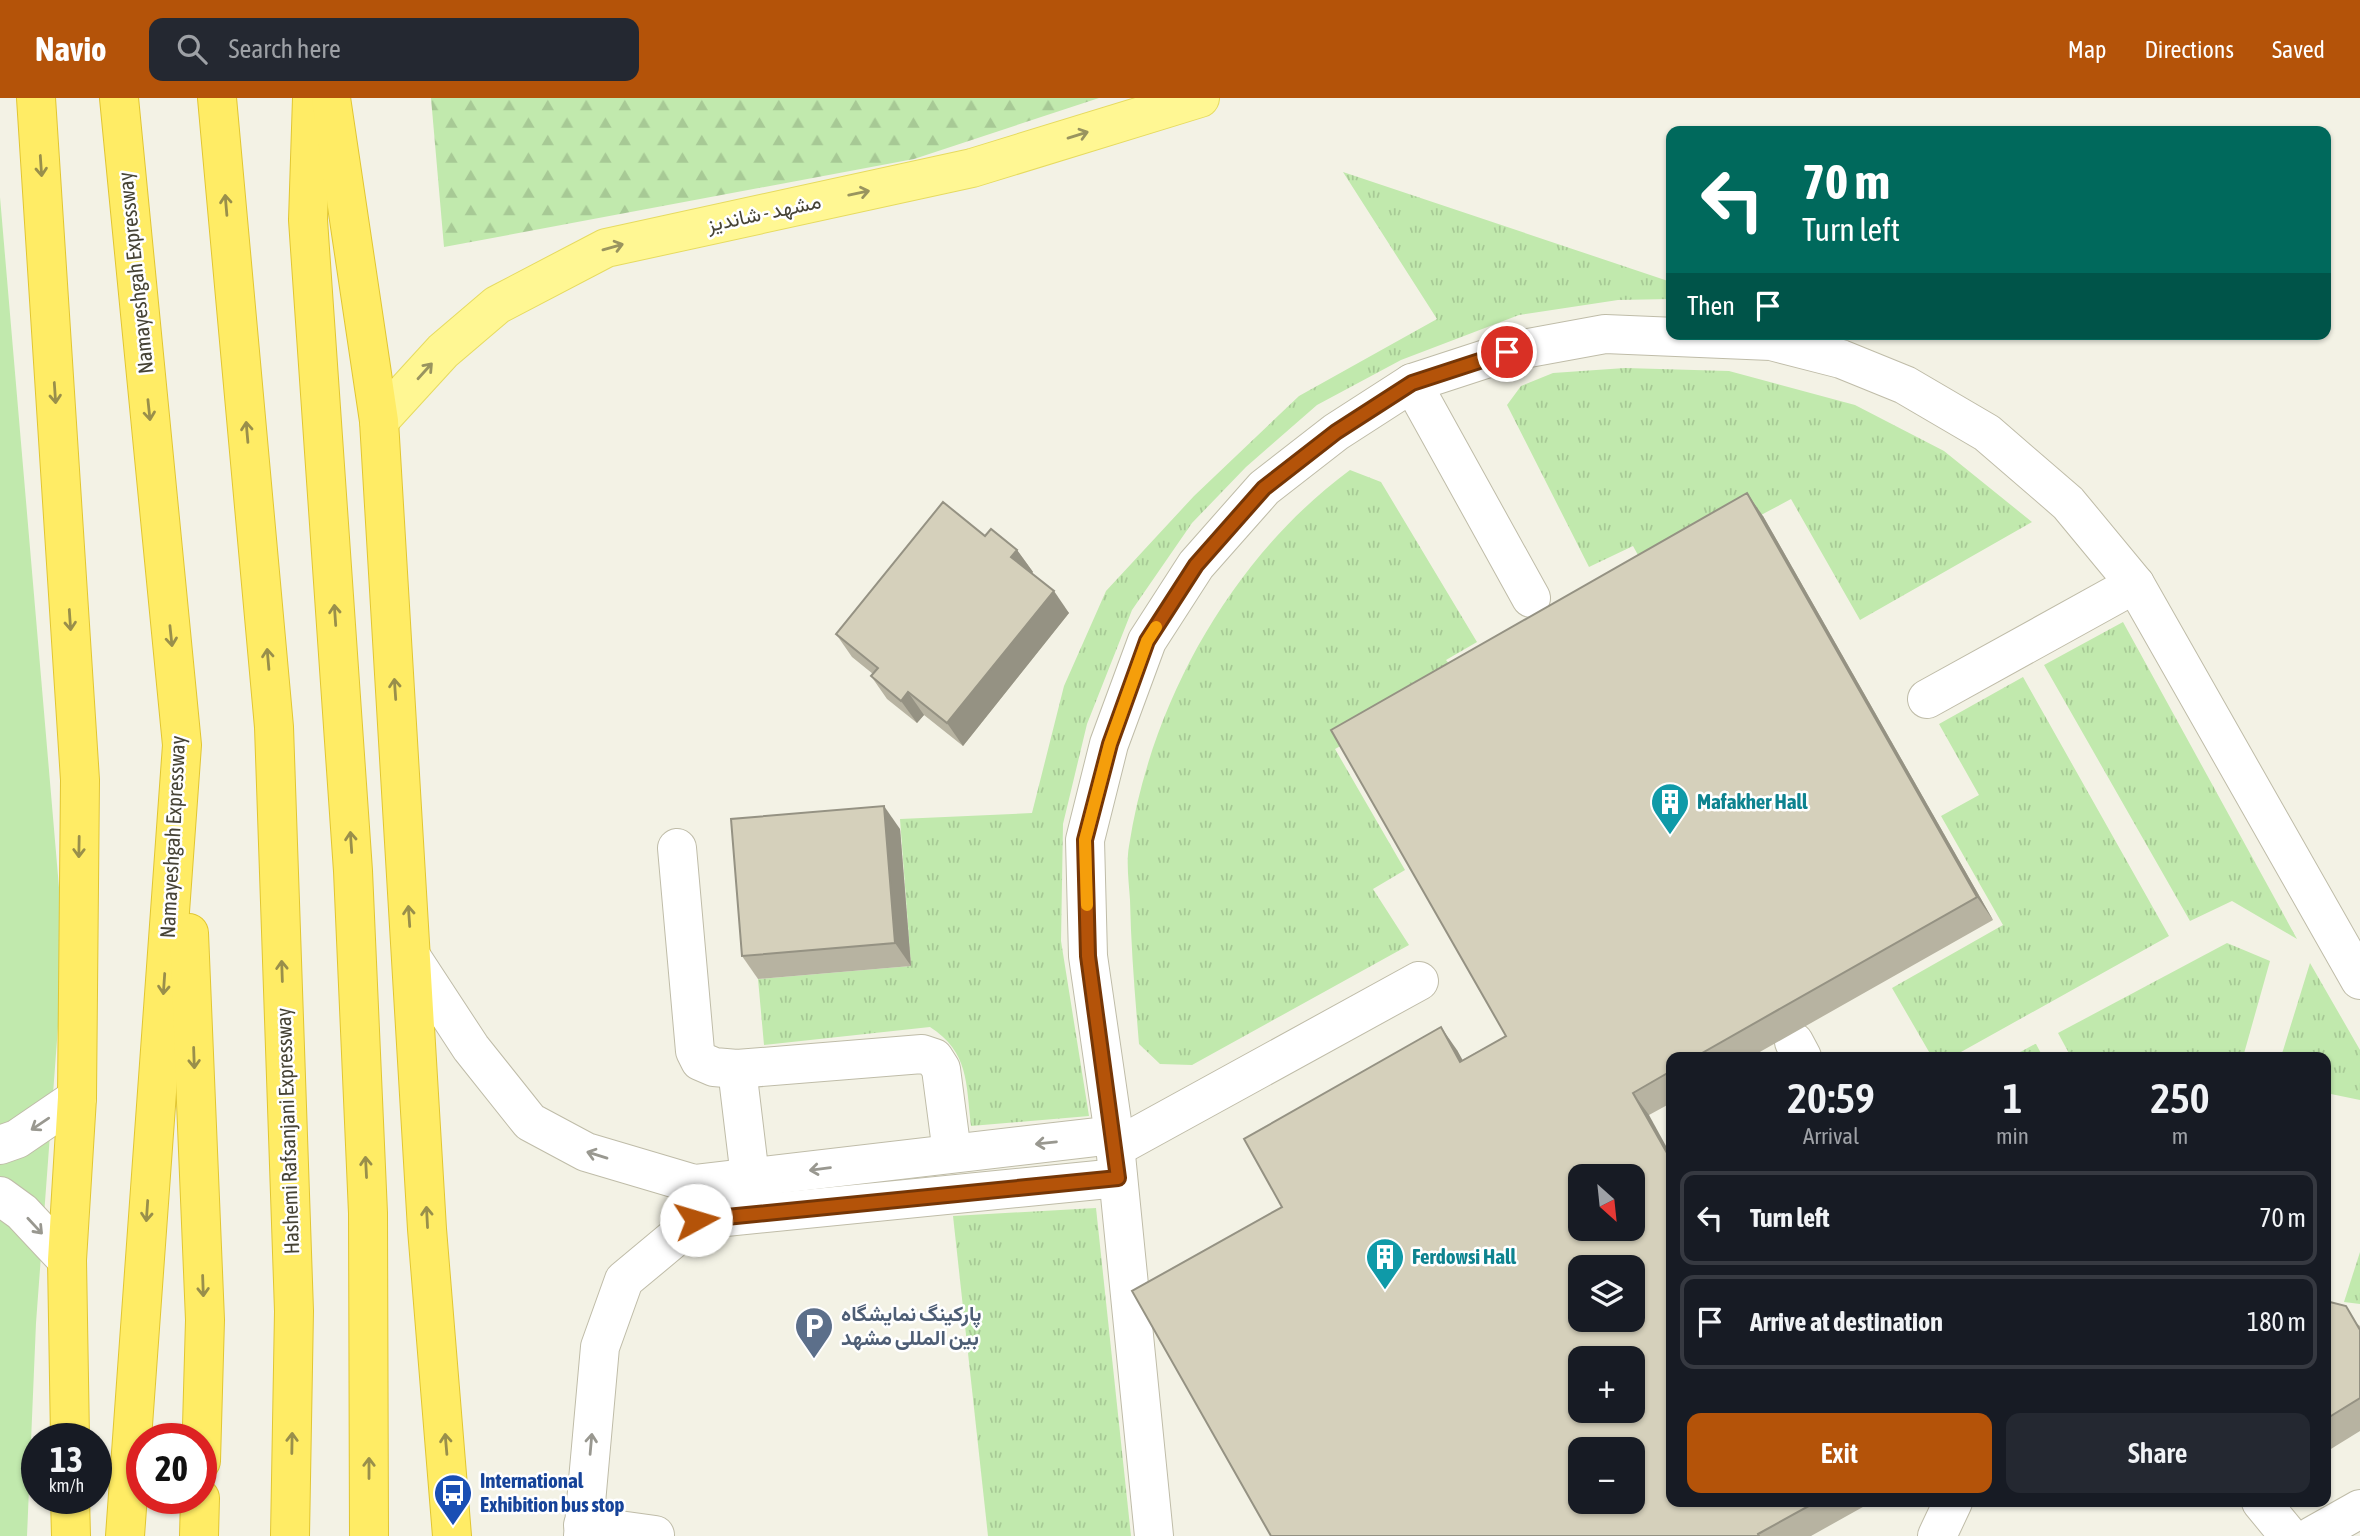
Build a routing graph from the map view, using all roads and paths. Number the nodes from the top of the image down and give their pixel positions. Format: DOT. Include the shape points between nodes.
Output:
graph roads {
  1 [pos="36,98"];
  2 [pos="118,98"];
  3 [pos="217,98"];
  4 [pos="312,98"];
  5 [pos="331,98"];
  6 [pos="1200,98"];
  7 [pos="1666,337"];
  8 [pos="1747,340"];
  9 [pos="1412,383"];
  10 [pos="379,421"];
  11 [pos="2136,584"];
  12 [pos="1531,598"];
  13 [pos="1927,699"];
  14 [pos="182,745"];
  15 [pos="677,848"];
  16 [pos="412,958"];
  17 [pos="2360,980"];
  18 [pos="1419,981"];
  19 [pos="737,1069"];
  20 [pos="77,1098"];
  21 [pos="0,1145"];
  22 [pos="952,1153"];
  23 [pos="1116,1154"];
  24 [pos="750,1177"];
  25 [pos="0,1196"];
  26 [pos="695,1202"];
  27 [pos="67,1260"];
  28 [pos="69,1423"];
  29 [pos="202,1423"];
  30 [pos="1951,1507"];
  31 [pos="2265,1507"];
  32 [pos="2360,1509"];
  33 [pos="71,1514"];
  34 [pos="200,1514"];
  35 [pos="583,1531"];
  36 [pos="655,1535"];
  37 [pos="71,1536"];
  38 [pos="125,1536"];
  39 [pos="200,1536"];
  40 [pos="290,1536"];
  41 [pos="369,1536"];
  42 [pos="452,1536"];
  43 [pos="1154,1536"];
  44 [pos="1937,1536"];
  45 [pos="2289,1536"];
  46 [pos="2312,1536"];
  1 -- 20 [label="highway, one-way" via="80,780"];
  2 -- 14 [label="highway, Namayeshgah Expressway, one-way"];
  40 -- 3 [label="highway, Hashemi Rafsanjani Expressway, one-way" via="294,1311 274,727"];
  41 -- 4 [label="highway, one-way" via="368,1213 352,871 308,220"];
  5 -- 10 [label="highway"];
  10 -- 6 [label="main road, مشهد - شاندیز, one-way" via="443,351 497,305 606,248 972,168"];
  7 -- 9 [label="street" via="1605,334 1507,352"];
  8 -- 11 [label="street" via="1771,341 1841,359 1905,385 1987,433 2067,503"];
  9 -- 12 [label="street"];
  9 -- 23 [label="street" via="1336,432 1264,488 1196,565 1147,641 1110,744 1085,840 1088,956"];
  16 -- 10 [label="highway, one-way"];
  11 -- 13 [label="street"];
  11 -- 17 [label="street"];
  14 -- 29 [label="highway, one-way" via="205,1320"];
  14 -- 38 [label="highway, Namayeshgah Expressway, one-way"];
  15 -- 19 [label="street" via="695,1051 700,1061 714,1067"];
  26 -- 16 [label="street, one-way" via="530,1122 471,1048"];
  42 -- 16 [label="highway, one-way" via="427,1229"];
  18 -- 23 [label="street"];
  19 -- 22 [label="street" via="922,1054 934,1058 941,1069"];
  19 -- 24 [label="street"];
  20 -- 21 [label="street, one-way" via="17,1139"];
  20 -- 27 [label="highway"];
  23 -- 22 [label="street, one-way"];
  22 -- 24 [label="street, one-way"];
  23 -- 26 [label="street"];
  23 -- 43 [label="street"];
  24 -- 26 [label="street"];
  25 -- 27 [label="street, one-way" via="22,1212"];
  35 -- 26 [label="street, one-way" via="600,1347 624,1280"];
  27 -- 28 [label="highway"];
  30 -- 44 [label="street"];
  31 -- 45 [label="street"];
  32 -- 46 [label="street"];
  33 -- 37 [label="highway"];
  34 -- 39 [label="highway"];
  35 -- 36 [label="street"];
}
